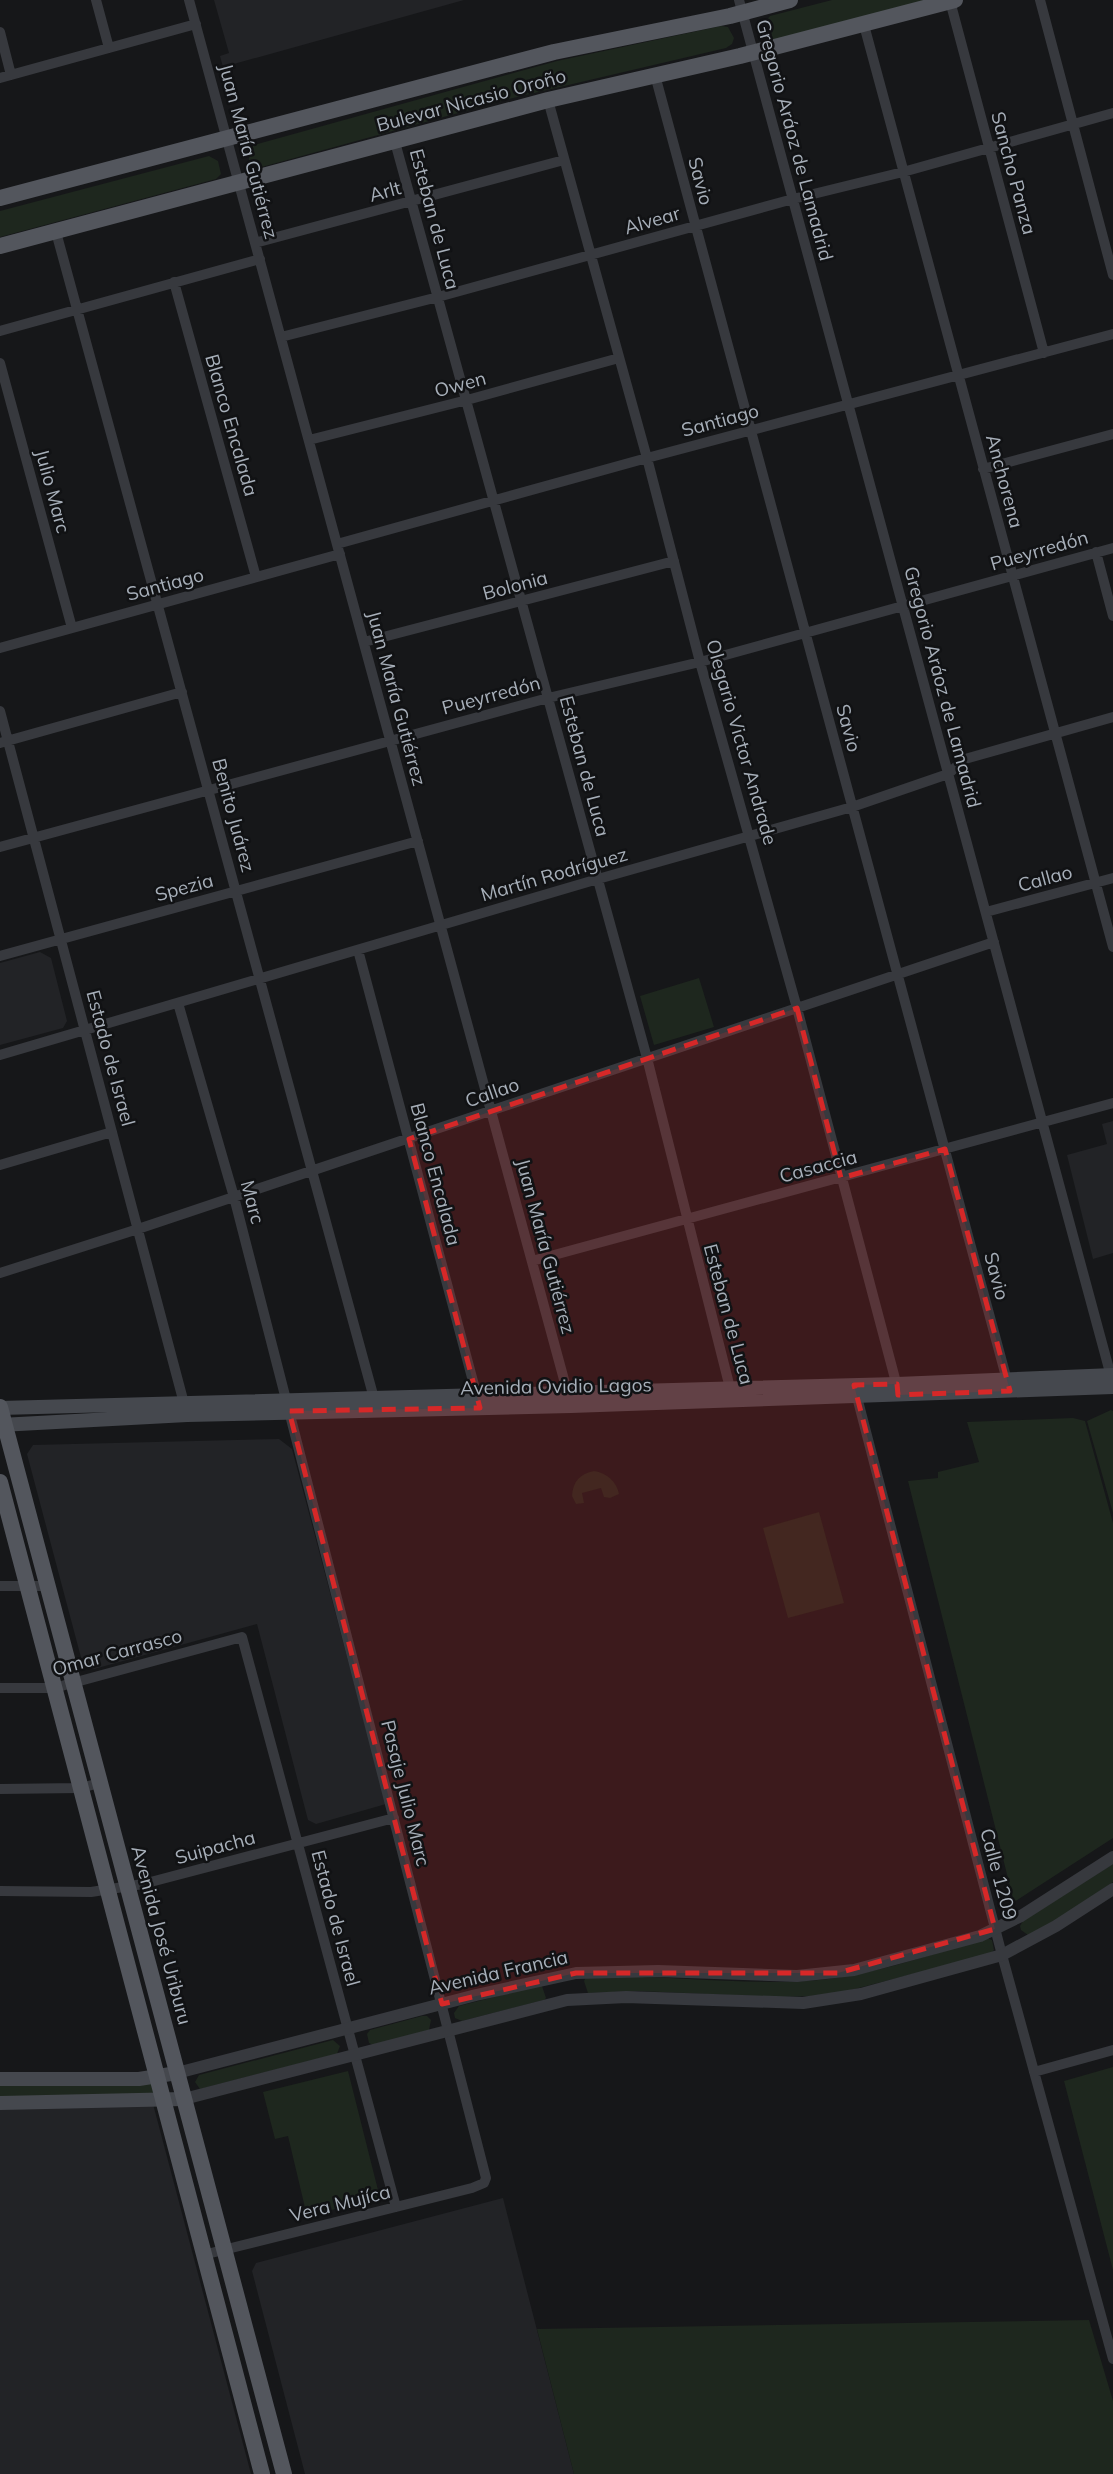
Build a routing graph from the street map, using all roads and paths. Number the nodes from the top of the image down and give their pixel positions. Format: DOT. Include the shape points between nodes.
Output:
graph roads {
  1 [pos="96,0"];
  2 [pos="189,0"];
  3 [pos="790,0"];
  4 [pos="1040,0"];
  5 [pos="953,1"];
  6 [pos="741,6"];
  7 [pos="196,24"];
  8 [pos="864,25"];
  9 [pos="0,32"];
  10 [pos="109,48"];
  11 [pos="754,52"];
  12 [pos="11,75"];
  13 [pos="655,75"];
  14 [pos="0,78"];
  15 [pos="548,100"];
  16 [pos="1113,113"];
  17 [pos="1073,124"];
  18 [pos="227,138"];
  19 [pos="395,142"];
  20 [pos="989,146"];
  21 [pos="564,160"];
  22 [pos="903,172"];
  23 [pos="240,184"];
  24 [pos="0,198"];
  25 [pos="793,199"];
  26 [pos="412,202"];
  27 [pos="695,226"];
  28 [pos="56,232"];
  29 [pos="255,243"];
  30 [pos="0,246"];
  31 [pos="591,256"];
  32 [pos="260,259"];
  33 [pos="1113,275"];
  34 [pos="174,282"];
  35 [pos="438,297"];
  36 [pos="78,309"];
  37 [pos="0,331"];
  38 [pos="1113,334"];
  39 [pos="281,337"];
  40 [pos="1044,353"];
  41 [pos="619,358"];
  42 [pos="0,363"];
  43 [pos="958,376"];
  44 [pos="467,400"];
  45 [pos="849,403"];
  46 [pos="751,430"];
  47 [pos="1113,434"];
  48 [pos="309,440"];
  49 [pos="647,457"];
  50 [pos="983,469"];
  51 [pos="494,501"];
  52 [pos="1113,548"];
  53 [pos="339,549"];
  54 [pos="1096,552"];
  55 [pos="674,561"];
  56 [pos="1014,576"];
  57 [pos="256,577"];
  58 [pos="522,601"];
  59 [pos="158,604"];
  60 [pos="904,605"];
  61 [pos="1113,616"];
  62 [pos="72,628"];
  63 [pos="806,633"];
  64 [pos="364,642"];
  65 [pos="0,648"];
  66 [pos="700,662"];
  67 [pos="181,692"];
  68 [pos="548,698"];
  69 [pos="0,711"];
  70 [pos="1113,717"];
  71 [pos="1055,732"];
  72 [pos="391,740"];
  73 [pos="4,742"];
  74 [pos="948,774"];
  75 [pos="209,790"];
  76 [pos="852,807"];
  77 [pos="750,836"];
  78 [pos="34,839"];
  79 [pos="418,841"];
  80 [pos="0,847"];
  81 [pos="1113,878"];
  82 [pos="598,879"];
  83 [pos="1095,883"];
  84 [pos="237,891"];
  85 [pos="986,912"];
  86 [pos="441,925"];
  87 [pos="61,939"];
  88 [pos="995,942"];
  89 [pos="1113,947"];
  90 [pos="358,950"];
  91 [pos="0,956"];
  92 [pos="898,974"];
  93 [pos="260,979"];
  94 [pos="178,1003"];
  95 [pos="797,1008"];
  96 [pos="85,1030"];
  97 [pos="0,1055"];
  98 [pos="647,1058"];
  99 [pos="1113,1103"];
  100 [pos="491,1110"];
  101 [pos="1042,1123"];
  102 [pos="112,1132"];
  103 [pos="409,1139"];
  104 [pos="945,1149"];
  105 [pos="0,1164"];
  106 [pos="313,1170"];
  107 [pos="841,1178"];
  108 [pos="234,1196"];
  109 [pos="686,1219"];
  110 [pos="138,1229"];
  111 [pos="532,1261"];
  112 [pos="0,1273"];
  113 [pos="1113,1380"];
  114 [pos="1009,1385"];
  115 [pos="897,1390"];
  116 [pos="732,1395"];
  117 [pos="857,1397"];
  118 [pos="569,1399"];
  119 [pos="478,1401"];
  120 [pos="376,1403"];
  121 [pos="288,1406"];
  122 [pos="0,1408"];
  123 [pos="186,1409"];
  124 [pos="2,1424"];
  125 [pos="0,1482"];
  126 [pos="0,1586"];
  127 [pos="27,1586"];
  128 [pos="48,1586"];
  129 [pos="242,1637"];
  130 [pos="74,1683"];
  131 [pos="0,1688"];
  132 [pos="54,1688"];
  133 [pos="100,1783"];
  134 [pos="80,1788"];
  135 [pos="0,1789"];
  136 [pos="394,1818"];
  137 [pos="298,1843"];
  138 [pos="1113,1857"];
  139 [pos="127,1886"];
  140 [pos="106,1889"];
  141 [pos="1113,1889"];
  142 [pos="0,1891"];
  143 [pos="995,1929"];
  144 [pos="1002,1955"];
  145 [pos="442,2004"];
  146 [pos="348,2028"];
  147 [pos="449,2030"];
  148 [pos="1113,2050"];
  149 [pos="355,2055"];
  150 [pos="1034,2072"];
  151 [pos="177,2073"];
  152 [pos="156,2077"];
  153 [pos="0,2079"];
  154 [pos="184,2099"];
  155 [pos="162,2101"];
  156 [pos="0,2103"];
  157 [pos="484,2183"];
  158 [pos="396,2207"];
  159 [pos="224,2250"];
  160 [pos="203,2255"];
  161 [pos="1113,2359"];
  162 [pos="260,2386"];
  163 [pos="240,2391"];
  164 [pos="262,2474"];
  165 [pos="284,2474"];
  1 -- 10 [label="street"];
  2 -- 7 [label="street, Juan María Gutiérrez"];
  3 -- 6 [label="main road, Bulevar Nicasio Oroño"];
  4 -- 17 [label="street"];
  5 -- 8 [label="main road, Bulevar Nicasio Oroño"];
  5 -- 20 [label="street, Sancho Panza"];
  6 -- 11 [label="street, Gregorio Aráoz de Lamadrid"];
  6 -- 18 [label="main road, Bulevar Nicasio Oroño"];
  7 -- 10 [label="street"];
  7 -- 18 [label="street, Juan María Gutiérrez"];
  8 -- 11 [label="main road, Bulevar Nicasio Oroño"];
  8 -- 22 [label="street, Anchorena"];
  9 -- 12 [label="street"];
  10 -- 12 [label="street"];
  11 -- 13 [label="main road, Bulevar Nicasio Oroño"];
  11 -- 25 [label="street, Gregorio Aráoz de Lamadrid"];
  12 -- 14 [label="street"];
  13 -- 15 [label="main road, Bulevar Nicasio Oroño"];
  13 -- 27 [label="street, Savio"];
  15 -- 19 [label="main road, Bulevar Nicasio Oroño"];
  15 -- 21 [label="street, Olegario Victor Andrade"];
  16 -- 17 [label="street, Alvear"];
  17 -- 20 [label="street, Alvear"];
  17 -- 33 [label="street"];
  18 -- 23 [label="street, Juan María Gutiérrez"];
  18 -- 24 [label="main road, Bulevar Nicasio Oroño"];
  19 -- 23 [label="main road, Bulevar Nicasio Oroño"];
  19 -- 26 [label="street, Esteban de Luca"];
  20 -- 22 [label="street, Alvear"];
  20 -- 40 [label="street, Sancho Panza"];
  21 -- 26 [label="street, Arlt"];
  21 -- 31 [label="street, Olegario Victor Andrade"];
  22 -- 25 [label="street, Alvear"];
  22 -- 43 [label="street, Anchorena"];
  23 -- 28 [label="main road, Bulevar Nicasio Oroño"];
  23 -- 29 [label="street, Juan María Gutiérrez"];
  25 -- 27 [label="street, Alvear"];
  25 -- 45 [label="street, Gregorio Aráoz de Lamadrid"];
  26 -- 29 [label="street, Arlt"];
  26 -- 35 [label="street, Esteban de Luca"];
  27 -- 31 [label="street, Alvear"];
  27 -- 46 [label="street, Savio"];
  28 -- 30 [label="main road, Bulevar Nicasio Oroño"];
  28 -- 36 [label="street, Benito Juárez"];
  29 -- 32 [label="street, Juan María Gutiérrez"];
  31 -- 35 [label="street, Alvear"];
  31 -- 41 [label="street, Olegario Victor Andrade"];
  32 -- 34 [label="street"];
  32 -- 39 [label="street, Juan María Gutiérrez"];
  34 -- 36 [label="street"];
  34 -- 57 [label="street, Blanco Encalada"];
  35 -- 39 [label="street, Alvear"];
  35 -- 44 [label="street, Esteban de Luca"];
  36 -- 37 [label="street"];
  36 -- 59 [label="street, Benito Juárez"];
  38 -- 40 [label="street, Santiago"];
  39 -- 48 [label="street, Juan María Gutiérrez"];
  40 -- 43 [label="street, Santiago"];
  41 -- 44 [label="street, Owen"];
  41 -- 49 [label="street, Olegario Victor Andrade"];
  42 -- 62 [label="street, Julio Marc"];
  43 -- 45 [label="street, Santiago"];
  43 -- 50 [label="street, Anchorena"];
  44 -- 48 [label="street, Owen"];
  44 -- 51 [label="street, Esteban de Luca"];
  45 -- 46 [label="street, Santiago"];
  45 -- 60 [label="street, Gregorio Aráoz de Lamadrid"];
  46 -- 49 [label="street, Santiago"];
  46 -- 63 [label="street, Savio"];
  47 -- 50 [label="street"];
  48 -- 53 [label="street, Juan María Gutiérrez"];
  49 -- 51 [label="street, Santiago"];
  49 -- 55 [label="street, Olegario Victor Andrade"];
  50 -- 56 [label="street, Anchorena"];
  51 -- 53 [label="street, Santiago"];
  51 -- 58 [label="street, Esteban de Luca"];
  52 -- 54 [label="street, Pueyrredón"];
  53 -- 57 [label="street, Santiago"];
  53 -- 64 [label="street, Juan María Gutiérrez"];
  54 -- 56 [label="street, Pueyrredón"];
  54 -- 61 [label="street"];
  55 -- 58 [label="street, Bolonia"];
  55 -- 66 [label="street, Olegario Victor Andrade"];
  56 -- 60 [label="street, Pueyrredón"];
  56 -- 71 [label="street, Anchorena"];
  57 -- 59 [label="street, Santiago"];
  58 -- 64 [label="street, Bolonia"];
  58 -- 68 [label="street, Esteban de Luca"];
  59 -- 62 [label="street, Santiago"];
  59 -- 67 [label="street, Benito Juárez"];
  60 -- 63 [label="street, Pueyrredón"];
  60 -- 74 [label="street, Gregorio Aráoz de Lamadrid"];
  62 -- 65 [label="street, Santiago"];
  63 -- 66 [label="street, Pueyrredón"];
  63 -- 76 [label="street, Savio"];
  64 -- 72 [label="street, Juan María Gutiérrez"];
  66 -- 68 [label="street, Pueyrredón"];
  66 -- 77 [label="street, Olegario Victor Andrade"];
  67 -- 73 [label="street"];
  67 -- 75 [label="street, Benito Juárez"];
  68 -- 72 [label="street, Pueyrredón"];
  68 -- 82 [label="street, Esteban de Luca"];
  69 -- 73 [label="street, Estado de Israel"];
  70 -- 71 [label="street, Martín Rodríguez"];
  71 -- 74 [label="street, Martín Rodríguez" via="965,759"];
  71 -- 83 [label="street, Anchorena"];
  72 -- 75 [label="street, Pueyrredón"];
  72 -- 79 [label="street, Juan María Gutiérrez"];
  73 -- 78 [label="street, Estado de Israel"];
  74 -- 76 [label="street, Martín Rodríguez"];
  74 -- 85 [label="street, Gregorio Aráoz de Lamadrid"];
  75 -- 78 [label="street, Pueyrredón"];
  75 -- 84 [label="street, Benito Juárez"];
  76 -- 77 [label="street, Martín Rodríguez"];
  76 -- 92 [label="street, Savio"];
  77 -- 82 [label="street, Martín Rodríguez"];
  77 -- 95 [label="street, Olegario Victor Andrade"];
  78 -- 80 [label="street, Pueyrredón"];
  78 -- 87 [label="street, Estado de Israel"];
  79 -- 84 [label="street, Spezia"];
  79 -- 86 [label="street, Juan María Gutiérrez"];
  81 -- 83 [label="street, Callao"];
  82 -- 86 [label="street, Martín Rodríguez"];
  82 -- 98 [label="street, Esteban de Luca"];
  83 -- 85 [label="street, Callao"];
  83 -- 89 [label="street, Anchorena"];
  84 -- 87 [label="street, Spezia"];
  84 -- 93 [label="street, Benito Juárez"];
  85 -- 88 [label="street, Gregorio Aráoz de Lamadrid"];
  86 -- 90 [label="street, Martín Rodríguez"];
  86 -- 100 [label="street, Juan María Gutiérrez"];
  87 -- 91 [label="street, Spezia"];
  87 -- 96 [label="street, Estado de Israel"];
  88 -- 92 [label="street, Callao"];
  88 -- 101 [label="street, Gregorio Aráoz de Lamadrid"];
  90 -- 93 [label="street, Martín Rodríguez"];
  90 -- 103 [label="street, Blanco Encalada"];
  92 -- 95 [label="street, Callao"];
  92 -- 104 [label="street, Savio"];
  93 -- 94 [label="street, Martín Rodríguez"];
  93 -- 106 [label="street, Benito Juárez"];
  94 -- 96 [label="street, Martín Rodríguez"];
  94 -- 108 [label="street, Marc"];
  95 -- 98 [label="street, Callao"];
  95 -- 107 [label="street, Olegario Victor Andrade"];
  96 -- 97 [label="street, Martín Rodríguez"];
  96 -- 102 [label="street, Estado de Israel"];
  98 -- 100 [label="street, Callao"];
  98 -- 109 [label="street, Esteban de Luca"];
  99 -- 101 [label="street, Casaccia"];
  100 -- 103 [label="street, Callao"];
  100 -- 111 [label="street, Juan María Gutiérrez"];
  101 -- 104 [label="street, Casaccia"];
  101 -- 113 [label="street, Gregorio Aráoz de Lamadrid"];
  102 -- 105 [label="street"];
  102 -- 110 [label="street, Estado de Israel"];
  103 -- 106 [label="street, Callao"];
  103 -- 119 [label="street, Blanco Encalada"];
  104 -- 107 [label="street, Casaccia"];
  104 -- 114 [label="street, Savio"];
  106 -- 108 [label="street, Callao"];
  106 -- 120 [label="street, Benito Juárez"];
  107 -- 109 [label="street, Casaccia"];
  107 -- 115 [label="street, Olegario Victor Andrade"];
  108 -- 110 [label="street, Callao"];
  108 -- 121 [label="street, Marc"];
  109 -- 111 [label="street, Casaccia"];
  109 -- 116 [label="street, Esteban de Luca"];
  110 -- 112 [label="street, Callao"];
  110 -- 123 [label="street, Estado de Israel"];
  111 -- 118 [label="street, Juan María Gutiérrez"];
  113 -- 114 [label="main road, Avenida Ovidio Lagos"];
  114 -- 115 [label="main road, Avenida Ovidio Lagos"];
  115 -- 116 [label="main road, Avenida Ovidio Lagos"];
  115 -- 117 [label="main road, Avenida Ovidio Lagos"];
  116 -- 117 [label="main road, Avenida Ovidio Lagos"];
  116 -- 118 [label="main road, Avenida Ovidio Lagos"];
  117 -- 143 [label="street, Calle 1209"];
  118 -- 119 [label="main road, Avenida Ovidio Lagos"];
  119 -- 120 [label="main road, Avenida Ovidio Lagos"];
  120 -- 121 [label="main road, Avenida Ovidio Lagos"];
  121 -- 123 [label="main road, Avenida Ovidio Lagos"];
  121 -- 136 [label="street, Pasaje Julio Marc"];
  122 -- 123 [label="main road, Avenida Ovidio Lagos"];
  122 -- 124 [label="main road, Avenida José Uriburu"];
  123 -- 124 [label="main road, Avenida Ovidio Lagos"];
  124 -- 128 [label="main road, Avenida José Uriburu"];
  125 -- 127 [label="main road"];
  126 -- 127 [label="street"];
  127 -- 128 [label="street"];
  127 -- 132 [label="main road"];
  128 -- 130 [label="main road, Avenida José Uriburu"];
  129 -- 130 [label="street, Omar Carrasco"];
  129 -- 137 [label="street, Estado de Israel"];
  130 -- 132 [label="street, Omar Carrasco"];
  130 -- 133 [label="main road, Avenida José Uriburu"];
  131 -- 132 [label="street, Omar Carrasco"];
  132 -- 134 [label="main road"];
  133 -- 134 [label="street"];
  133 -- 139 [label="main road, Avenida José Uriburu"];
  134 -- 135 [label="street"];
  134 -- 140 [label="main road"];
  136 -- 137 [label="street, Suipacha"];
  136 -- 145 [label="street, Pasaje Julio Marc"];
  137 -- 139 [label="street, Suipacha"];
  137 -- 146 [label="street, Estado de Israel"];
  138 -- 143 [label="street, Avenida Francia"];
  139 -- 140 [label="street, Suipacha"];
  139 -- 151 [label="main road, Avenida José Uriburu"];
  140 -- 142 [label="street, Suipacha"];
  140 -- 152 [label="main road"];
  141 -- 144 [label="street"];
  143 -- 144 [label="street, Calle 1209"];
  143 -- 145 [label="street, Avenida Francia" via="838,1973 576,1973"];
  144 -- 147 [label="street" via="831,2000 579,1999"];
  144 -- 150 [label="street, Calle 1209"];
  145 -- 146 [label="street, Avenida Francia"];
  145 -- 147 [label="street, Pasaje Julio Marc"];
  146 -- 149 [label="street, Estado de Israel"];
  146 -- 151 [label="street, Avenida Francia"];
  147 -- 149 [label="street"];
  147 -- 157 [label="street, Pasaje Julio Marc"];
  148 -- 150 [label="street"];
  149 -- 154 [label="street"];
  149 -- 158 [label="street, Estado de Israel"];
  150 -- 161 [label="street, Calle 1209"];
  151 -- 152 [label="main road, Avenida Francia"];
  151 -- 154 [label="main road, Avenida José Uriburu"];
  152 -- 153 [label="main road, Avenida Francia"];
  152 -- 155 [label="main road"];
  154 -- 155 [label="main road"];
  154 -- 159 [label="main road, Avenida José Uriburu"];
  155 -- 156 [label="main road"];
  155 -- 160 [label="main road"];
  157 -- 158 [label="street, Vera Mujíca"];
  158 -- 159 [label="street, Vera Mujíca"];
  159 -- 160 [label="street, Vera Mujíca"];
  159 -- 162 [label="main road, Avenida José Uriburu"];
  160 -- 163 [label="main road"];
  162 -- 163 [label="street"];
  162 -- 165 [label="main road, Avenida José Uriburu"];
  163 -- 164 [label="main road"];
}
